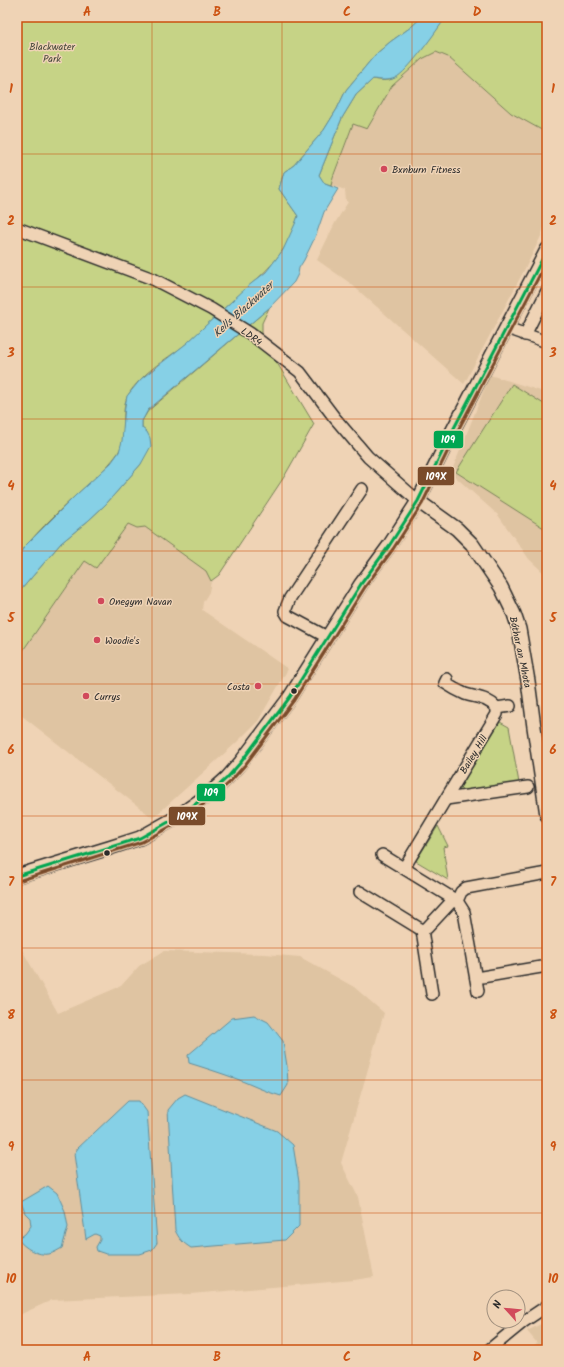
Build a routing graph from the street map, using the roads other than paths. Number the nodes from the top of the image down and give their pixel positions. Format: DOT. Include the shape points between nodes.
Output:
graph roads {
  1 [pos="17,228"];
  2 [pos="547,250"];
  3 [pos="547,290"];
  4 [pos="507,328"];
  5 [pos="525,335"];
  6 [pos="547,342"];
  7 [pos="362,489"];
  8 [pos="418,501"];
  9 [pos="327,637"];
  10 [pos="447,679"];
  11 [pos="510,706"];
  12 [pos="497,708"];
  13 [pos="528,787"];
  14 [pos="446,799"];
  15 [pos="547,815"];
  16 [pos="382,855"];
  17 [pos="404,868"];
  18 [pos="547,873"];
  19 [pos="17,876"];
  20 [pos="360,892"];
  21 [pos="455,900"];
  22 [pos="422,930"];
  23 [pos="547,966"];
  24 [pos="476,978"];
  25 [pos="478,991"];
  26 [pos="432,994"];
  27 [pos="547,1306"];
  28 [pos="489,1350"];
  1 -- 8 [label="street, LDR4" via="148,277 211,309 251,334 300,372 368,456"];
  2 -- 4 [label="main road"];
  3 -- 5 [label="street"];
  4 -- 5 [label="street"];
  4 -- 8 [label="main road"];
  5 -- 6 [label="street"];
  7 -- 9 [label="street" via="290,598 285,611 288,616"];
  8 -- 9 [label="main road"];
  8 -- 15 [label="main road, Bóthar an Mhota" via="457,529 472,544 501,587 514,614 528,681"];
  9 -- 19 [label="main road" via="290,697 260,739 232,773 208,795 140,838"];
  10 -- 12 [label="street" via="445,684 482,698"];
  11 -- 12 [label="street"];
  12 -- 14 [label="street, Bailey Hill" via="497,714"];
  13 -- 14 [label="street"];
  14 -- 17 [label="street, Bailey Hill"];
  16 -- 17 [label="street"];
  17 -- 21 [label="street"];
  18 -- 21 [label="street" via="466,888"];
  20 -- 22 [label="street"];
  21 -- 22 [label="street"];
  21 -- 24 [label="street" via="464,912"];
  22 -- 26 [label="street"];
  23 -- 24 [label="street"];
  24 -- 25 [label="street"];
  27 -- 28 [label="street"];
}
